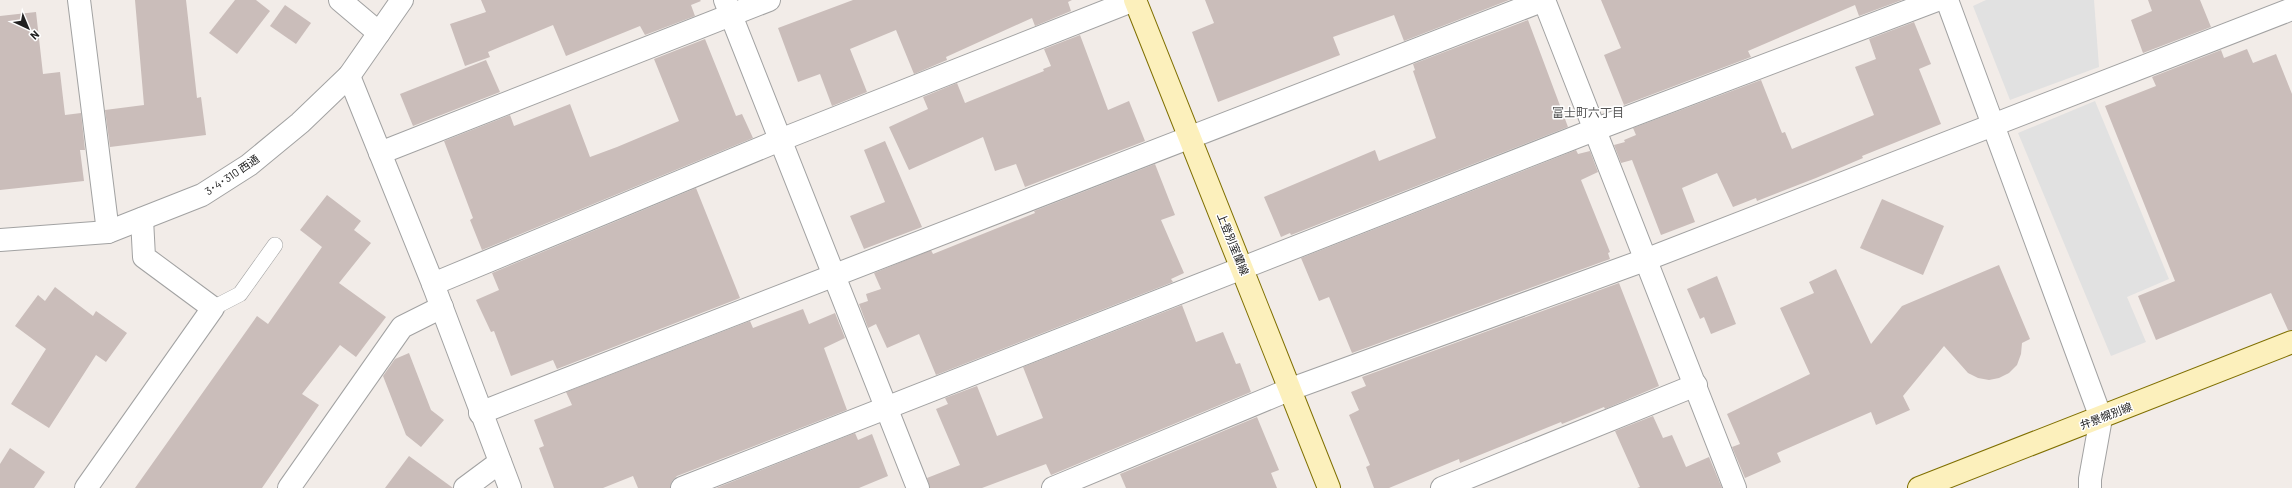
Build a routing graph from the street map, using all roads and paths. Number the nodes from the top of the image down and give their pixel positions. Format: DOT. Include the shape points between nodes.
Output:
graph roads {
  1 [pos="79,0"];
  2 [pos="340,0"];
  3 [pos="402,0"];
  4 [pos="769,0"];
  5 [pos="1135,0"];
  6 [pos="1544,0"];
  7 [pos="1937,0"];
  8 [pos="1947,0"];
  9 [pos="728,8"];
  10 [pos="2290,14"];
  11 [pos="380,34"];
  12 [pos="349,76"];
  13 [pos="1994,125"];
  14 [pos="1594,130"];
  15 [pos="1190,138"];
  16 [pos="780,140"];
  17 [pos="380,153"];
  18 [pos="142,219"];
  19 [pos="108,232"];
  20 [pos="0,240"];
  21 [pos="275,245"];
  22 [pos="1645,260"];
  23 [pos="1243,269"];
  24 [pos="833,274"];
  25 [pos="433,284"];
  26 [pos="442,307"];
  27 [pos="213,308"];
  28 [pos="2292,342"];
  29 [pos="1696,385"];
  30 [pos="1291,389"];
  31 [pos="886,408"];
  32 [pos="480,413"];
  33 [pos="2101,418"];
  34 [pos="500,462"];
  35 [pos="86,488"];
  36 [pos="289,488"];
  37 [pos="465,488"];
  38 [pos="510,488"];
  39 [pos="682,488"];
  40 [pos="918,488"];
  41 [pos="1053,488"];
  42 [pos="1329,488"];
  43 [pos="1442,488"];
  44 [pos="1735,488"];
  45 [pos="1919,488"];
  46 [pos="2090,488"];
  1 -- 19 [label="street"];
  2 -- 11 [label="street"];
  3 -- 11 [label="street, 3･4･310 西通"];
  4 -- 9 [label="street"];
  5 -- 15 [label="main road, 上登別室蘭線"];
  5 -- 16 [label="street"];
  6 -- 14 [label="street"];
  6 -- 15 [label="street"];
  7 -- 14 [label="street"];
  8 -- 13 [label="street"];
  9 -- 16 [label="street"];
  9 -- 17 [label="street"];
  10 -- 13 [label="street"];
  11 -- 12 [label="street, 3･4･310 西通"];
  12 -- 17 [label="street"];
  12 -- 18 [label="street, 3･4･310 西通" via="300,123 249,165 202,195"];
  13 -- 22 [label="street"];
  13 -- 33 [label="street"];
  14 -- 22 [label="street"];
  14 -- 23 [label="street"];
  15 -- 23 [label="main road, 上登別室蘭線"];
  15 -- 24 [label="street"];
  16 -- 24 [label="street"];
  16 -- 25 [label="street"];
  17 -- 25 [label="street"];
  18 -- 19 [label="street, 3･4･310 西通"];
  18 -- 27 [label="street" via="144,257"];
  19 -- 20 [label="street, 3･4･310 西通"];
  21 -- 27 [label="lane" via="240,294"];
  22 -- 29 [label="street"];
  22 -- 30 [label="street"];
  23 -- 30 [label="main road, 上登別室蘭線"];
  23 -- 31 [label="street"];
  24 -- 31 [label="street"];
  24 -- 32 [label="street"];
  25 -- 26 [label="street"];
  26 -- 32 [label="street"];
  26 -- 36 [label="street" via="402,327"];
  27 -- 35 [label="street"];
  28 -- 33 [label="main road, 弁景幌別線"];
  29 -- 43 [label="street"];
  29 -- 44 [label="street"];
  30 -- 41 [label="street"];
  30 -- 42 [label="main road, 上登別室蘭線"];
  31 -- 39 [label="street"];
  31 -- 40 [label="street"];
  32 -- 34 [label="street"];
  33 -- 45 [label="main road, 弁景幌別線"];
  33 -- 46 [label="street"];
  34 -- 37 [label="street"];
  34 -- 38 [label="street"];
}
